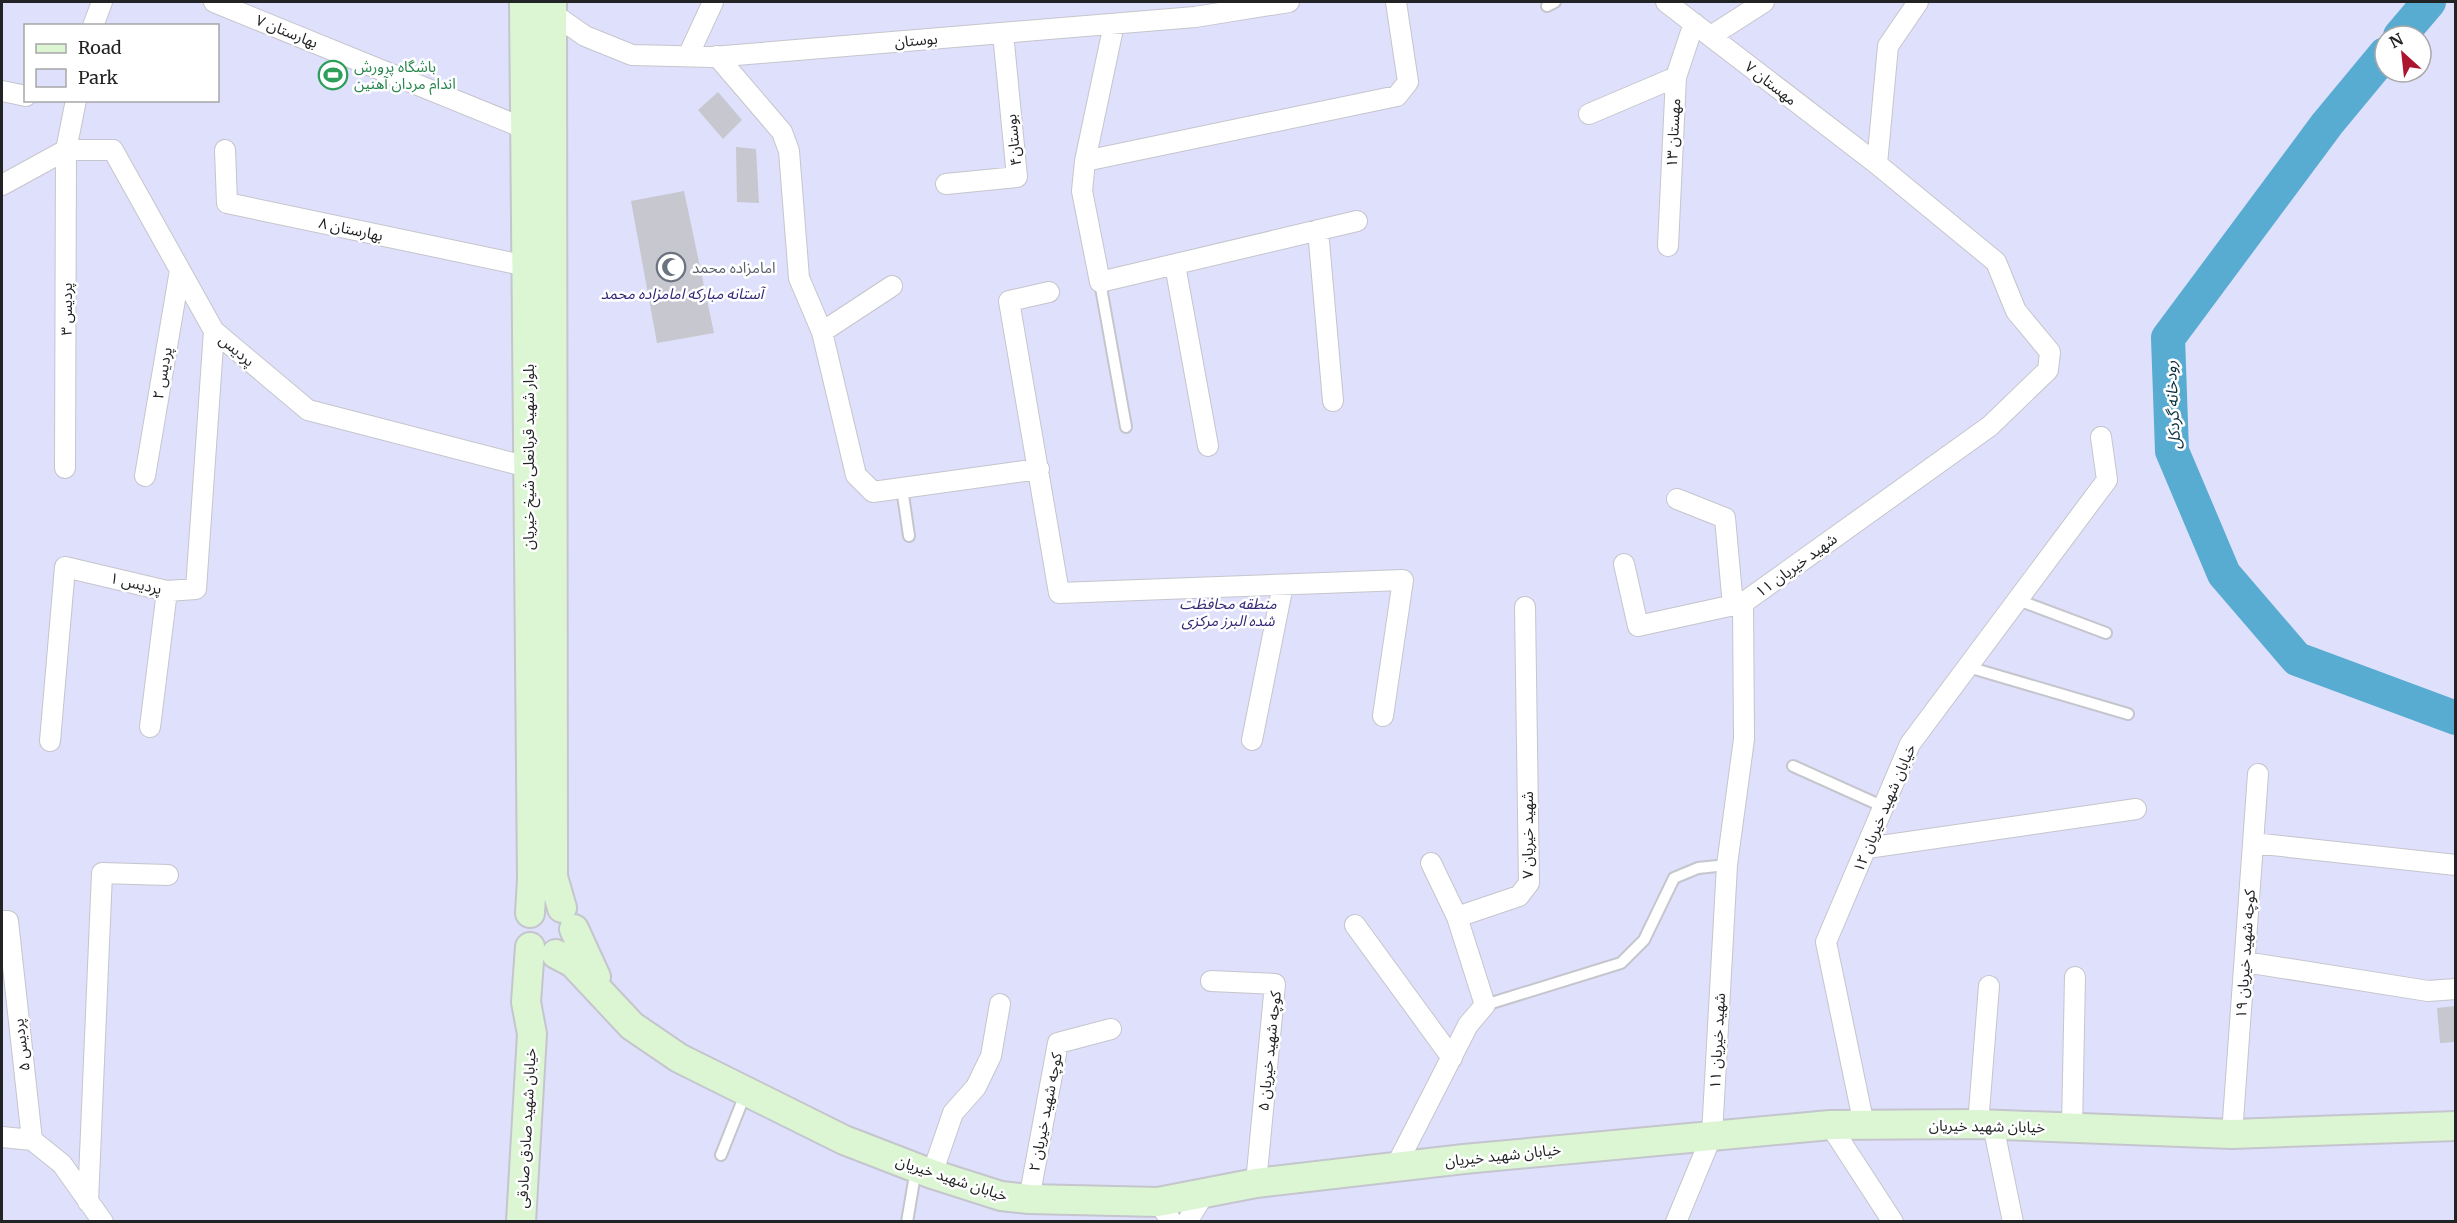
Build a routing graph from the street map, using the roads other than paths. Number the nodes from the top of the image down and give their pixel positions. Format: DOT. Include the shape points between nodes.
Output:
graph roads {
  1 [pos="102,2"];
  2 [pos="214,2"];
  3 [pos="524,2"];
  4 [pos="713,2"];
  5 [pos="1289,2"];
  6 [pos="1396,2"];
  7 [pos="1666,2"];
  8 [pos="1764,2"];
  9 [pos="1918,2"];
  10 [pos="552,7"];
  11 [pos="1193,9"];
  12 [pos="1694,23"];
  13 [pos="94,24"];
  14 [pos="1114,24"];
  15 [pos="1003,33"];
  16 [pos="1711,36"];
  17 [pos="688,56"];
  18 [pos="717,56"];
  19 [pos="1676,77"];
  20 [pos="2,91"];
  21 [pos="24,96"];
  22 [pos="76,102"];
  23 [pos="1589,114"];
  24 [pos="526,129"];
  25 [pos="66,150"];
  26 [pos="225,150"];
  27 [pos="1086,161"];
  28 [pos="1877,165"];
  29 [pos="2,184"];
  30 [pos="946,184"];
  31 [pos="1357,221"];
  32 [pos="1318,230"];
  33 [pos="1668,246"];
  34 [pos="1175,265"];
  35 [pos="540,267"];
  36 [pos="180,270"];
  37 [pos="1100,282"];
  38 [pos="892,286"];
  39 [pos="1049,292"];
  40 [pos="214,331"];
  41 [pos="822,332"];
  42 [pos="1333,401"];
  43 [pos="1126,427"];
  44 [pos="2101,437"];
  45 [pos="1208,446"];
  46 [pos="528,467"];
  47 [pos="65,468"];
  48 [pos="1039,469"];
  49 [pos="145,476"];
  50 [pos="902,488"];
  51 [pos="1677,499"];
  52 [pos="909,536"];
  53 [pos="1623,564"];
  54 [pos="1283,585"];
  55 [pos="167,591"];
  56 [pos="2018,600"];
  57 [pos="1738,604"];
  58 [pos="1525,607"];
  59 [pos="2106,633"];
  60 [pos="1968,667"];
  61 [pos="2128,714"];
  62 [pos="1383,716"];
  63 [pos="150,727"];
  64 [pos="1252,740"];
  65 [pos="50,741"];
  66 [pos="542,745"];
  67 [pos="1793,766"];
  68 [pos="2258,774"];
  69 [pos="1884,807"];
  70 [pos="2136,809"];
  71 [pos="2253,843"];
  72 [pos="1867,848"];
  73 [pos="1431,862"];
  74 [pos="1726,865"];
  75 [pos="2456,865"];
  76 [pos="168,875"];
  77 [pos="530,913"];
  78 [pos="1456,917"];
  79 [pos="568,919"];
  80 [pos="2,921"];
  81 [pos="1355,925"];
  82 [pos="545,952"];
  83 [pos="2245,962"];
  84 [pos="2075,977"];
  85 [pos="1211,981"];
  86 [pos="1989,986"];
  87 [pos="2456,989"];
  88 [pos="605,995"];
  89 [pos="1000,1004"];
  90 [pos="1485,1005"];
  91 [pos="1112,1029"];
  92 [pos="1452,1058"];
  93 [pos="746,1092"];
  94 [pos="1986,1124"];
  95 [pos="1830,1125"];
  96 [pos="1864,1125"];
  97 [pos="2456,1126"];
  98 [pos="2072,1128"];
  99 [pos="2232,1134"];
  100 [pos="1712,1135"];
  101 [pos="2,1137"];
  102 [pos="32,1140"];
  103 [pos="721,1155"];
  104 [pos="1395,1168"];
  105 [pos="924,1171"];
  106 [pos="1256,1183"];
  107 [pos="1204,1194"];
  108 [pos="1029,1199"];
  109 [pos="88,1202"];
  110 [pos="1165,1212"];
  111 [pos="103,1221"];
  112 [pos="521,1221"];
  113 [pos="907,1221"];
  114 [pos="1187,1221"];
  115 [pos="1676,1221"];
  116 [pos="1893,1221"];
  117 [pos="2013,1221"];
  1 -- 13 [label="street"];
  2 -- 24 [label="street, بهارستان ۷"];
  3 -- 24 [label="street, بلوار شهید قربانعلی شیخ خیریان"];
  4 -- 17 [label="street"];
  5 -- 11 [label="street, بوستان"];
  6 -- 27 [label="street" via="1408,82 1397,96"];
  7 -- 12 [label="street, مهستان ۷"];
  8 -- 16 [label="street"];
  9 -- 28 [label="street" via="1888,46"];
  10 -- 17 [label="street, بوستان" via="585,36 632,55"];
  10 -- 35 [label="street"];
  11 -- 14 [label="street, بوستان"];
  12 -- 16 [label="street, مهستان ۷"];
  12 -- 19 [label="street, مهستان ۱۳"];
  14 -- 15 [label="street, بوستان"];
  14 -- 27 [label="street"];
  15 -- 18 [label="street, بوستان"];
  15 -- 30 [label="street, بوستان۴" via="1017,177"];
  16 -- 28 [label="street, مهستان ۷"];
  17 -- 18 [label="street, بوستان"];
  18 -- 41 [label="street" via="782,132 789,151 800,279"];
  19 -- 23 [label="street"];
  19 -- 33 [label="street, مهستان ۱۳"];
  20 -- 21 [label="street"];
  22 -- 25 [label="street, پردیس ۳"];
  24 -- 35 [label="street, بلوار شهید قربانعلی شیخ خیریان"];
  25 -- 29 [label="street, پردیس"];
  25 -- 36 [label="street, پردیس" via="113,150"];
  25 -- 47 [label="street, پردیس ۳"];
  26 -- 35 [label="street, بهارستان ۸" via="227,203"];
  27 -- 37 [label="street" via="1082,191"];
  28 -- 57 [label="street, شهید خیریان ۱۱" via="1996,262 2016,311 2050,352 2048,370 1990,426"];
  31 -- 32 [label="street"];
  32 -- 34 [label="street"];
  32 -- 42 [label="street"];
  34 -- 37 [label="street"];
  34 -- 45 [label="street"];
  35 -- 46 [label="street, بلوار شهید قربانعلی شیخ خیریان"];
  35 -- 66 [label="street"];
  36 -- 40 [label="street, پردیس"];
  36 -- 49 [label="street, پردیس ۲"];
  37 -- 43 [label="lane"];
  38 -- 41 [label="street"];
  39 -- 48 [label="street" via="1009,301"];
  40 -- 46 [label="street, پردیس" via="308,410"];
  40 -- 55 [label="street, پردیس ۱" via="196,589"];
  41 -- 50 [label="street" via="856,475 873,492"];
  44 -- 56 [label="street, خیابان شهید خیریان ۱۲" via="2107,480"];
  46 -- 66 [label="street, بلوار شهید قربانعلی شیخ خیریان"];
  48 -- 50 [label="street"];
  48 -- 54 [label="street" via="1059,594"];
  50 -- 52 [label="lane"];
  51 -- 57 [label="street" via="1725,518"];
  53 -- 57 [label="street" via="1638,626"];
  54 -- 62 [label="street" via="1403,580"];
  54 -- 64 [label="street"];
  55 -- 63 [label="street"];
  55 -- 65 [label="street, پردیس ۱" via="65,567"];
  56 -- 59 [label="lane"];
  56 -- 60 [label="street, خیابان شهید خیریان ۱۲"];
  57 -- 74 [label="street, شهید خیریان ۱۱" via="1744,739"];
  58 -- 78 [label="street, شهید خیریان ۷" via="1528,883 1519,896"];
  60 -- 61 [label="lane"];
  60 -- 69 [label="street, خیابان شهید خیریان ۱۲" via="1910,744"];
  66 -- 77 [label="street, بلوار شهید قربانعلی شیخ خیریان"];
  66 -- 79 [label="street" via="553,878"];
  67 -- 69 [label="lane"];
  68 -- 71 [label="street, کوچه شهید خیریان ۱۹"];
  69 -- 72 [label="street, خیابان شهید خیریان ۱۲"];
  70 -- 72 [label="street"];
  71 -- 75 [label="street"];
  71 -- 83 [label="street, کوچه شهید خیریان ۱۹"];
  72 -- 96 [label="street, خیابان شهید خیریان ۱۲" via="1827,942"];
  73 -- 78 [label="street"];
  74 -- 90 [label="lane" via="1698,868 1674,878 1644,940 1621,963"];
  74 -- 100 [label="street, شهید خیریان ۱۱"];
  76 -- 109 [label="street" via="102,873"];
  77 -- 79 [label="street" via="548,905"];
  77 -- 82 [label="street" via="524,934"];
  78 -- 90 [label="street"];
  79 -- 82 [label="street" via="569,945"];
  79 -- 88 [label="street"];
  80 -- 102 [label="street, پردیس ۵" via="8,921"];
  81 -- 92 [label="street"];
  82 -- 88 [label="street" via="573,963"];
  82 -- 112 [label="street, خیابان شهید صادق صادقی" via="526,1002 532,1034"];
  83 -- 87 [label="street" via="2428,991"];
  83 -- 99 [label="street, کوچه شهید خیریان ۱۹"];
  84 -- 98 [label="street"];
  85 -- 106 [label="street, کوچه شهید خیریان ۵" via="1275,984"];
  86 -- 94 [label="street"];
  88 -- 93 [label="street, خیابان شهید خیریان" via="632,1026 679,1058"];
  89 -- 105 [label="street" via="991,1056 976,1087 953,1113"];
  90 -- 92 [label="street" via="1468,1025"];
  91 -- 108 [label="street, کوچه شهید خیریان ۲" via="1058,1043"];
  92 -- 104 [label="street"];
  93 -- 103 [label="lane"];
  93 -- 105 [label="street, خیابان شهید خیریان" via="844,1140"];
  94 -- 96 [label="street, خیابان شهید خیریان"];
  94 -- 98 [label="street, خیابان شهید خیریان"];
  94 -- 117 [label="street"];
  95 -- 96 [label="street, خیابان شهید خیریان"];
  95 -- 100 [label="street, خیابان شهید خیریان"];
  95 -- 116 [label="street"];
  97 -- 99 [label="street, خیابان شهید خیریان"];
  98 -- 99 [label="street, خیابان شهید خیریان"];
  100 -- 104 [label="street, خیابان شهید خیریان"];
  100 -- 115 [label="street, شهید خیریان ۱۱"];
  101 -- 102 [label="street"];
  102 -- 109 [label="street" via="62,1164"];
  104 -- 106 [label="street, خیابان شهید خیریان"];
  105 -- 108 [label="street, خیابان شهید خیریان" via="1001,1196"];
  105 -- 113 [label="lane"];
  106 -- 107 [label="street, خیابان شهید خیریان"];
  107 -- 110 [label="street, خیابان شهید خیریان"];
  107 -- 114 [label="street"];
  108 -- 110 [label="street, خیابان شهید خیریان"];
  109 -- 111 [label="street"];
}
